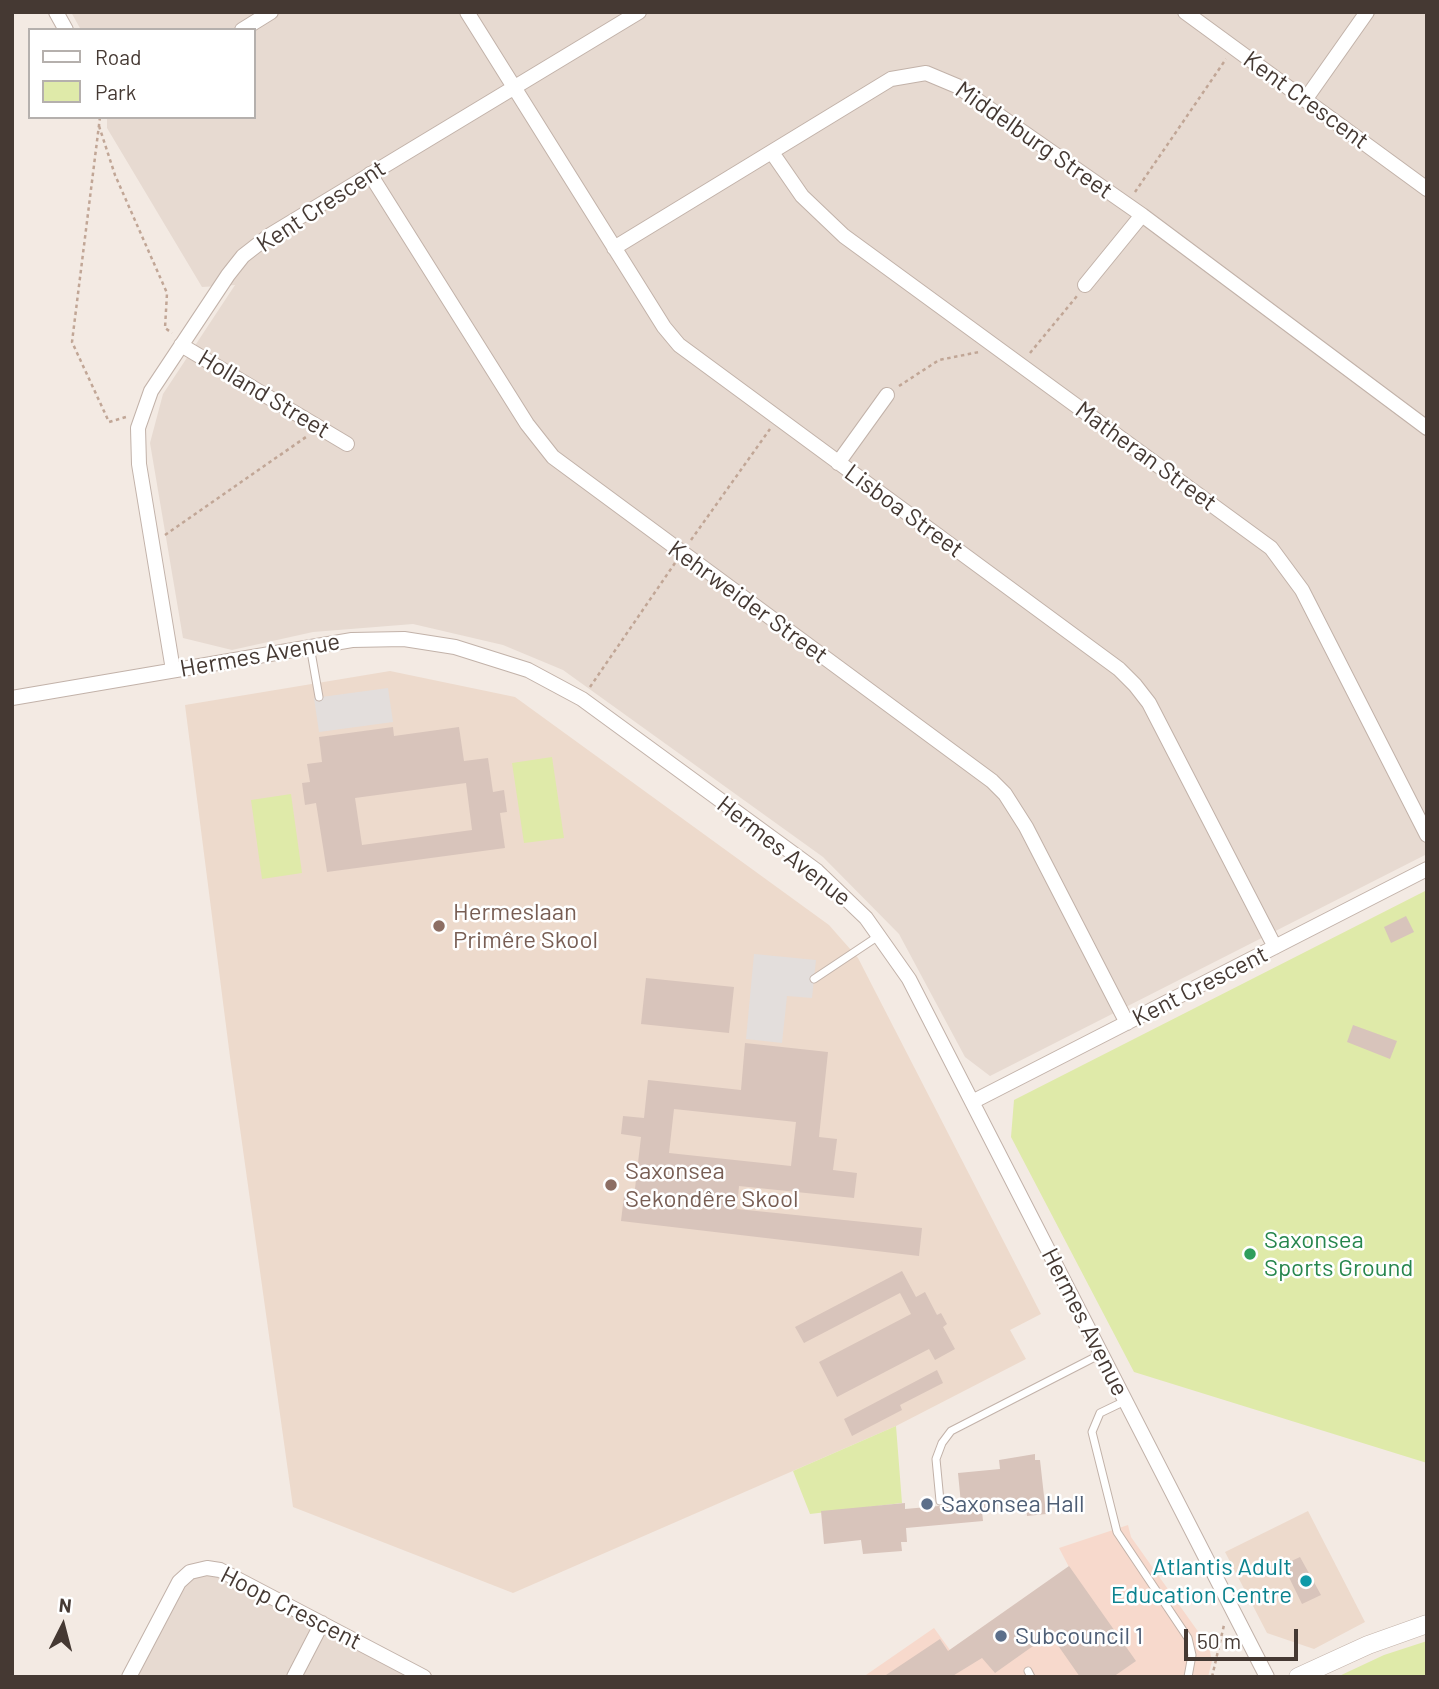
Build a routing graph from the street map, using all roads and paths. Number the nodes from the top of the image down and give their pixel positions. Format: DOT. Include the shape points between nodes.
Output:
graph roads {
  1 [pos="57,12"];
  2 [pos="271,12"];
  3 [pos="467,12"];
  4 [pos="639,12"];
  5 [pos="1185,12"];
  6 [pos="1367,12"];
  7 [pos="65,28"];
  8 [pos="245,28"];
  9 [pos="1234,47"];
  10 [pos="512,87"];
  11 [pos="1305,100"];
  12 [pos="99,119"];
  13 [pos="98,122"];
  14 [pos="773,154"];
  15 [pos="370,174"];
  16 [pos="1427,189"];
  17 [pos="1135,192"];
  18 [pos="1142,215"];
  19 [pos="614,248"];
  20 [pos="1085,285"];
  21 [pos="181,345"];
  22 [pos="887,394"];
  23 [pos="142,412"];
  24 [pos="320,426"];
  25 [pos="1427,428"];
  26 [pos="346,444"];
  27 [pos="838,463"];
  28 [pos="152,539"];
  29 [pos="310,646"];
  30 [pos="173,670"];
  31 [pos="319,697"];
  32 [pos="12,698"];
  33 [pos="1427,835"];
  34 [pos="1427,869"];
  35 [pos="881,935"];
  36 [pos="1275,947"];
  37 [pos="814,979"];
  38 [pos="1127,1023"];
  39 [pos="972,1102"];
  40 [pos="1101,1354"];
  41 [pos="1125,1401"];
  42 [pos="940,1501"];
  43 [pos="1237,1619"];
  44 [pos="322,1623"];
  45 [pos="1427,1625"];
  46 [pos="129,1677"];
  47 [pos="294,1677"];
  48 [pos="424,1677"];
  49 [pos="1188,1677"];
  50 [pos="1212,1677"];
  51 [pos="1267,1677"];
  52 [pos="1297,1677"];
  1 -- 7 [label="street"];
  2 -- 8 [label="street"];
  3 -- 10 [label="street, Lisboa Street"];
  4 -- 10 [label="street, Kent Crescent"];
  5 -- 9 [label="street, Kent Crescent"];
  6 -- 11 [label="street"];
  9 -- 11 [label="street, Kent Crescent"];
  9 -- 17 [label="path"];
  10 -- 15 [label="street, Kent Crescent"];
  10 -- 19 [label="street, Lisboa Street"];
  11 -- 16 [label="street, Kent Crescent"];
  12 -- 13 [label="path"];
  13 -- 21 [label="path" via="115,175 167,293 165,328"];
  13 -- 23 [label="path" via="72,342 109,422"];
  14 -- 18 [label="street, Middelburg Street" via="891,79 926,73 957,86"];
  14 -- 19 [label="street, Middelburg Street"];
  14 -- 33 [label="street, Matheran Street" via="802,197 844,236 1271,548 1302,590"];
  15 -- 21 [label="street, Kent Crescent" via="243,256"];
  15 -- 38 [label="street, Kehrweider Street" via="527,424 553,457 1005,794"];
  18 -- 20 [label="street"];
  18 -- 25 [label="street, Middelburg Street"];
  19 -- 27 [label="street, Lisboa Street" via="678,345"];
  21 -- 23 [label="street, Kent Crescent"];
  21 -- 24 [label="street, Holland Street"];
  22 -- 27 [label="street"];
  23 -- 28 [label="street, Kent Crescent" via="137,445"];
  24 -- 26 [label="street, Holland Street"];
  24 -- 28 [label="path" via="171,533"];
  27 -- 36 [label="street, Lisboa Street" via="1135,685 1149,703"];
  28 -- 30 [label="street, Kent Crescent"];
  29 -- 30 [label="street, Hermes Avenue"];
  29 -- 31 [label="lane"];
  29 -- 35 [label="street, Hermes Avenue" via="365,639 430,642 480,653 551,681 817,871"];
  30 -- 32 [label="street, Hermes Avenue"];
  34 -- 36 [label="street, Kent Crescent"];
  35 -- 37 [label="lane"];
  35 -- 39 [label="street, Hermes Avenue" via="909,979"];
  36 -- 38 [label="street, Kent Crescent"];
  38 -- 39 [label="street, Kent Crescent"];
  39 -- 40 [label="street, Hermes Avenue"];
  40 -- 41 [label="street, Hermes Avenue"];
  40 -- 42 [label="lane" via="951,1431 936,1459"];
  41 -- 43 [label="street, Hermes Avenue"];
  41 -- 49 [label="lane" via="1095,1418 1094,1445 1116,1532 1188,1638 1192,1655"];
  43 -- 50 [label="path" via="1222,1626"];
  43 -- 51 [label="street, Hermes Avenue"];
  44 -- 46 [label="street, Hoop Crescent" via="220,1570 196,1570 179,1582"];
  44 -- 47 [label="street"];
  44 -- 48 [label="street, Hoop Crescent"];
  45 -- 52 [label="street"];
}
